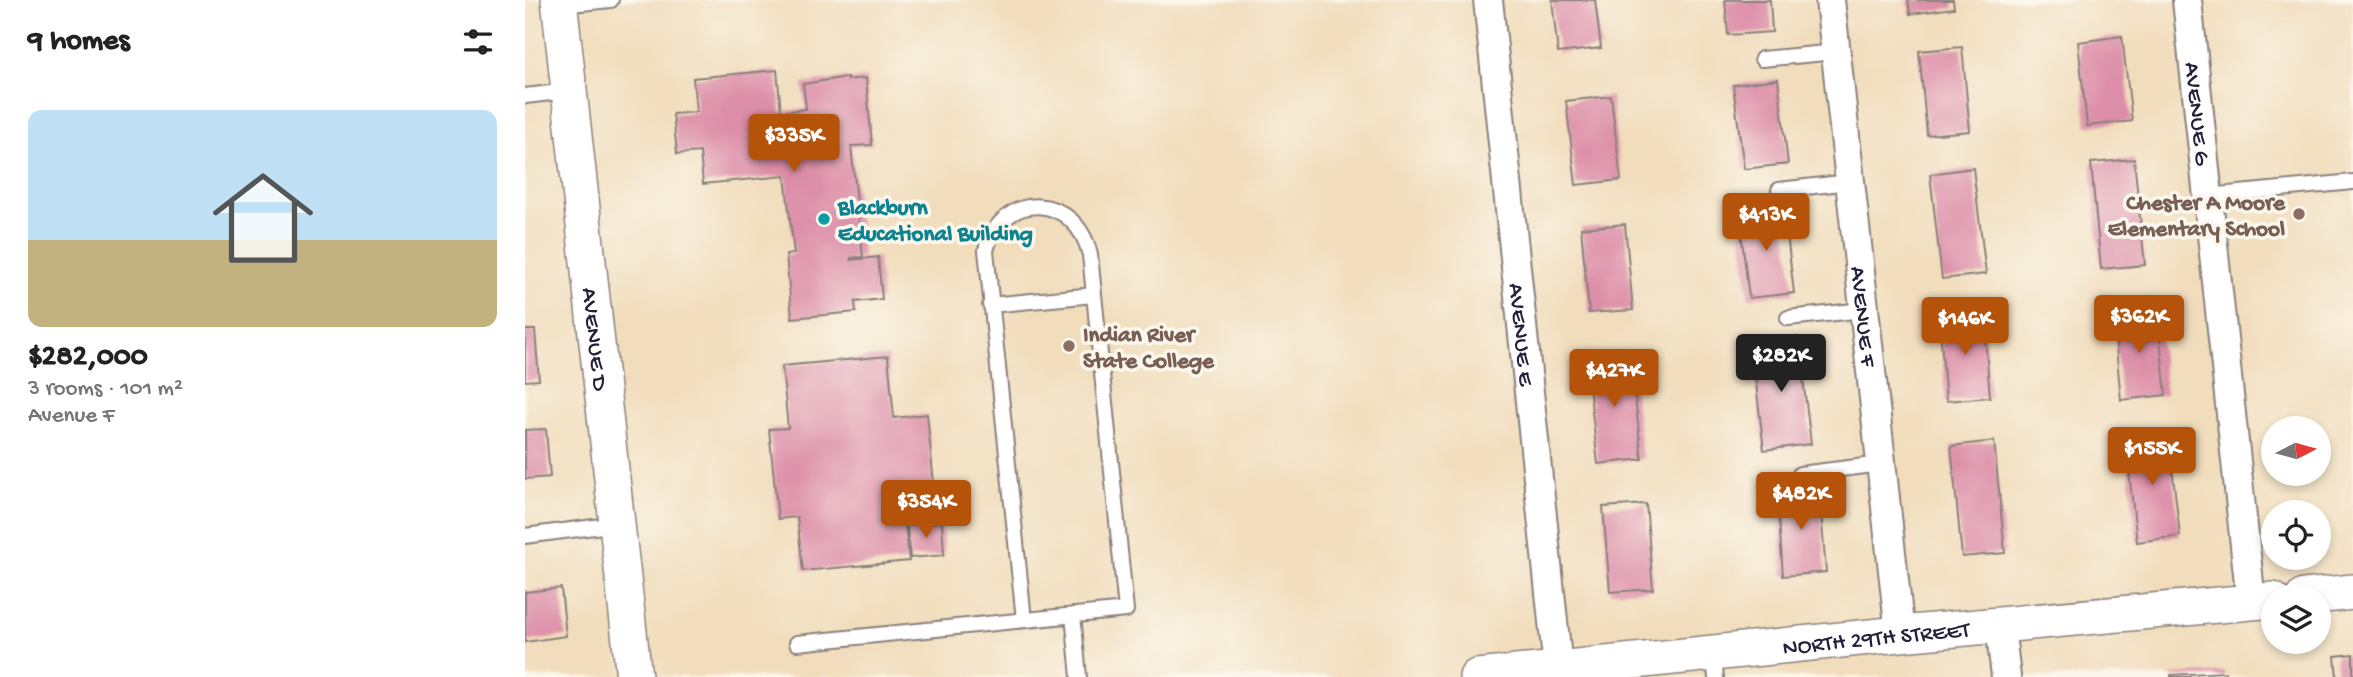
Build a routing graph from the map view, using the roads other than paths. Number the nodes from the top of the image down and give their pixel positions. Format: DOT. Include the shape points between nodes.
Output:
graph roads {
  1 [pos="611,0"];
  2 [pos="1488,0"];
  3 [pos="1830,0"];
  4 [pos="2187,0"];
  5 [pos="559,3"];
  6 [pos="1836,52"];
  7 [pos="1762,59"];
  8 [pos="569,91"];
  9 [pos="525,96"];
  10 [pos="1850,182"];
  11 [pos="2353,182"];
  12 [pos="1779,190"];
  13 [pos="2208,196"];
  14 [pos="1094,295"];
  15 [pos="990,305"];
  16 [pos="1864,310"];
  17 [pos="1788,318"];
  18 [pos="1881,464"];
  19 [pos="1800,474"];
  20 [pos="618,524"];
  21 [pos="525,536"];
  22 [pos="2353,592"];
  23 [pos="2261,594"];
  24 [pos="2331,594"];
  25 [pos="2261,601"];
  26 [pos="1073,615"];
  27 [pos="1024,620"];
  28 [pos="2000,625"];
  29 [pos="1899,634"];
  30 [pos="797,643"];
  31 [pos="1714,665"];
  32 [pos="1558,669"];
  33 [pos="1514,675"];
  34 [pos="634,677"];
  35 [pos="1079,677"];
  36 [pos="1477,677"];
  37 [pos="2006,677"];
  1 -- 5 [label="lane"];
  2 -- 32 [label="street, AVENUE E"];
  3 -- 6 [label="street, AVENUE F"];
  4 -- 13 [label="street, AVENUE G"];
  5 -- 8 [label="street, AVENUE D"];
  6 -- 7 [label="lane"];
  6 -- 10 [label="street, AVENUE F"];
  8 -- 9 [label="lane"];
  8 -- 20 [label="street, AVENUE D"];
  10 -- 12 [label="lane"];
  10 -- 16 [label="street, AVENUE F"];
  11 -- 13 [label="lane"];
  13 -- 23 [label="street, AVENUE G"];
  14 -- 15 [label="lane"];
  14 -- 15 [label="lane" via="1088,248 1080,228 1059,211 1032,206 1007,216 989,237"];
  14 -- 26 [label="lane" via="1126,610"];
  15 -- 27 [label="lane"];
  16 -- 17 [label="lane"];
  16 -- 18 [label="street, AVENUE F"];
  18 -- 19 [label="lane"];
  18 -- 29 [label="street, AVENUE F"];
  20 -- 21 [label="lane"];
  20 -- 34 [label="street, AVENUE D"];
  22 -- 24 [label="street"];
  25 -- 28 [label="street, NORTH 29TH STREET"];
  26 -- 27 [label="lane"];
  26 -- 35 [label="lane"];
  27 -- 30 [label="lane"];
  28 -- 29 [label="street, NORTH 29TH STREET"];
  28 -- 37 [label="street"];
  29 -- 31 [label="street, NORTH 29TH STREET"];
  31 -- 32 [label="street, NORTH 29TH STREET"];
  32 -- 33 [label="street, NORTH 29TH STREET"];
  33 -- 36 [label="street, NORTH 29TH STREET"];
}
